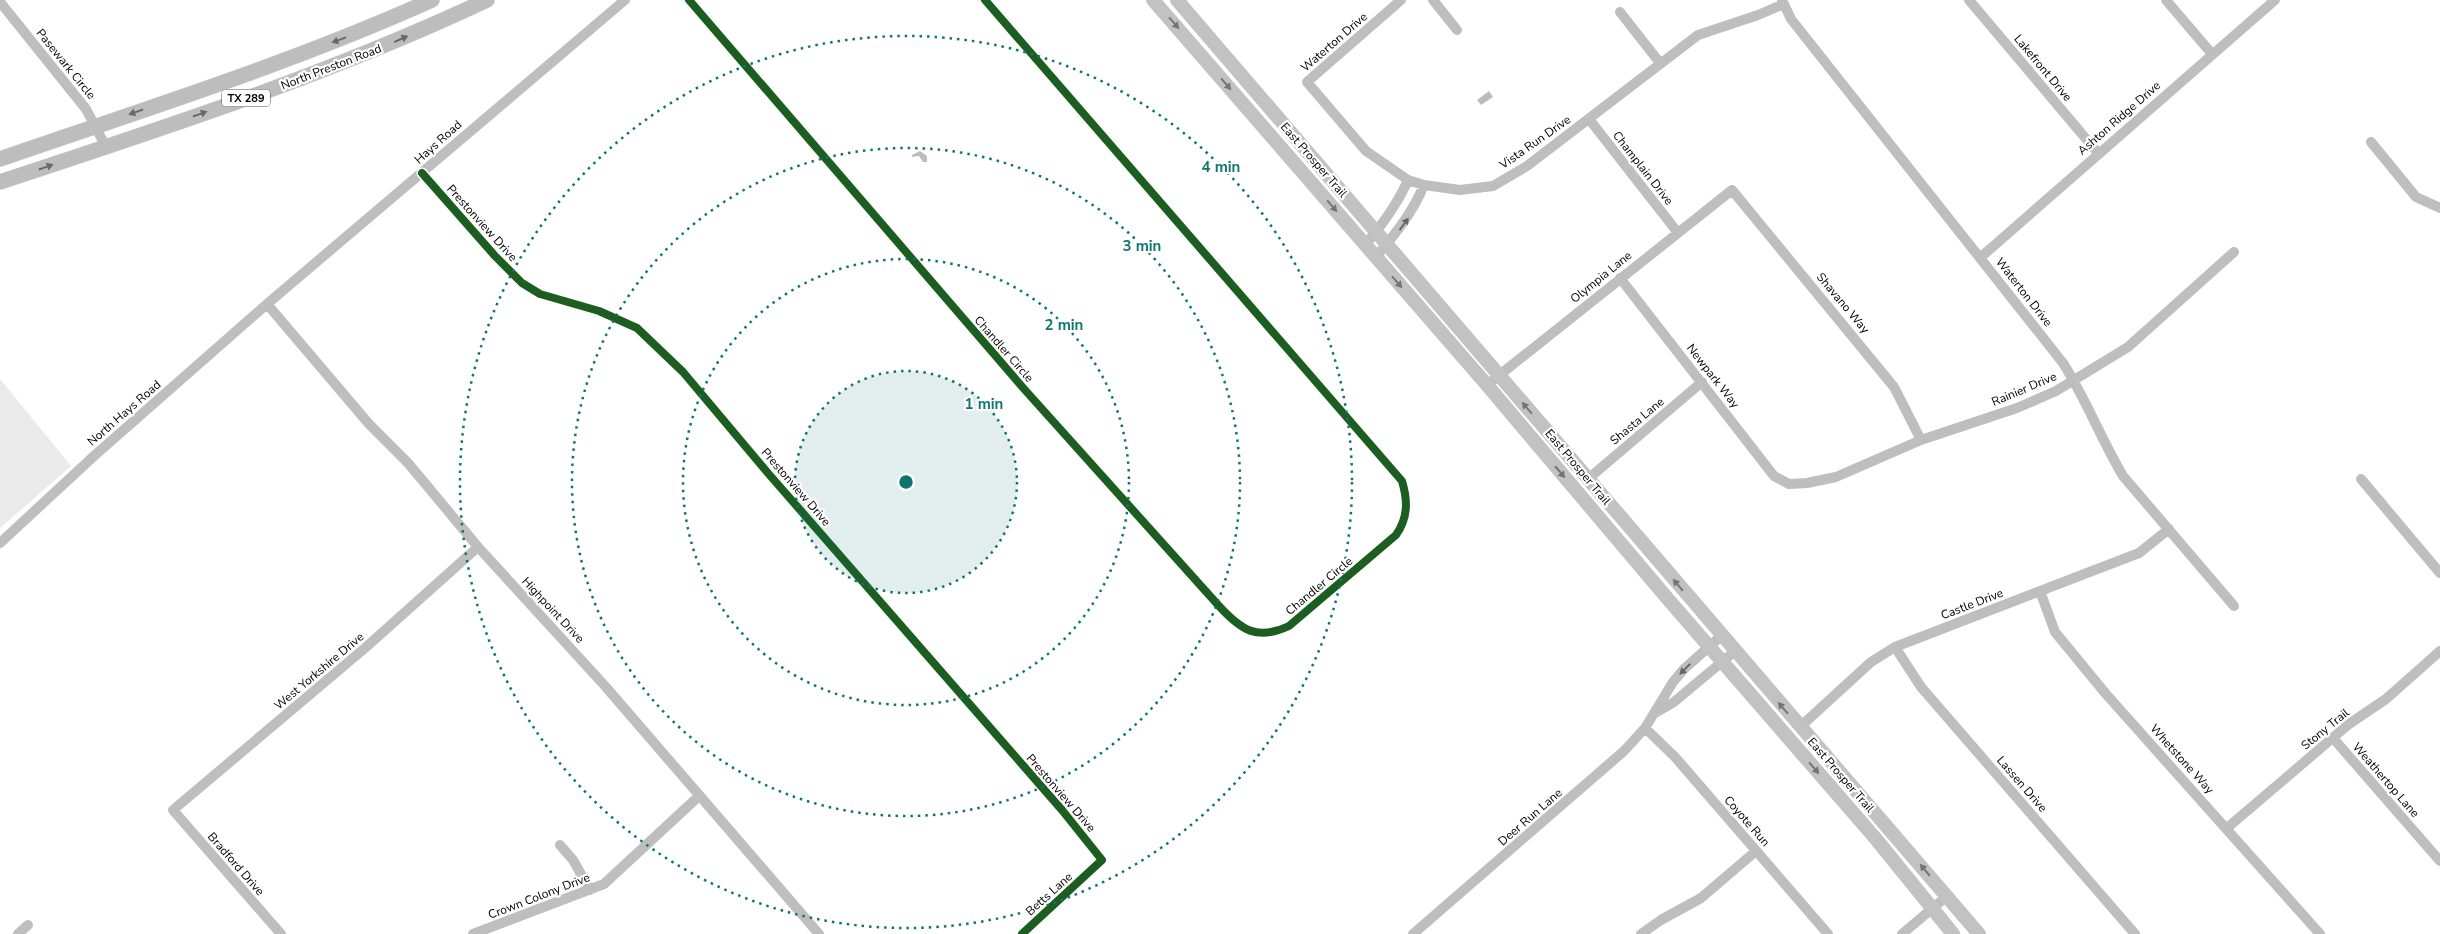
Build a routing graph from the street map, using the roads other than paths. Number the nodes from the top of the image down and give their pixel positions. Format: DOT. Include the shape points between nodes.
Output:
graph roads {
  1 [pos="430,0"];
  2 [pos="487,0"];
  3 [pos="625,0"];
  4 [pos="688,0"];
  5 [pos="985,0"];
  6 [pos="1153,0"];
  7 [pos="1177,0"];
  8 [pos="1401,0"];
  9 [pos="1433,0"];
  10 [pos="1969,0"];
  11 [pos="2166,0"];
  12 [pos="2275,0"];
  13 [pos="0,2"];
  14 [pos="1783,2"];
  15 [pos="1620,12"];
  16 [pos="1458,30"];
  17 [pos="2212,54"];
  18 [pos="1660,63"];
  19 [pos="1307,82"];
  20 [pos="1589,119"];
  21 [pos="97,126"];
  22 [pos="2371,142"];
  23 [pos="106,147"];
  24 [pos="2098,152"];
  25 [pos="0,159"];
  26 [pos="422,173"];
  27 [pos="1408,180"];
  28 [pos="0,182"];
  29 [pos="1424,185"];
  30 [pos="1732,190"];
  31 [pos="2440,208"];
  32 [pos="1376,232"];
  33 [pos="1678,233"];
  34 [pos="1387,244"];
  35 [pos="1366,245"];
  36 [pos="2234,252"];
  37 [pos="1376,257"];
  38 [pos="1981,257"];
  39 [pos="1620,278"];
  40 [pos="267,304"];
  41 [pos="1499,375"];
  42 [pos="2074,380"];
  43 [pos="1702,382"];
  44 [pos="1487,385"];
  45 [pos="1921,440"];
  46 [pos="1588,479"];
  47 [pos="2361,479"];
  48 [pos="1789,484"];
  49 [pos="2168,529"];
  50 [pos="0,543"];
  51 [pos="478,547"];
  52 [pos="2440,573"];
  53 [pos="2040,591"];
  54 [pos="2234,606"];
  55 [pos="1722,636"];
  56 [pos="1709,646"];
  57 [pos="1895,647"];
  58 [pos="1735,651"];
  59 [pos="2440,651"];
  60 [pos="1722,662"];
  61 [pos="1655,713"];
  62 [pos="1800,727"];
  63 [pos="1645,728"];
  64 [pos="2333,738"];
  65 [pos="699,796"];
  66 [pos="173,810"];
  67 [pos="2227,828"];
  68 [pos="560,845"];
  69 [pos="1756,851"];
  70 [pos="2440,861"];
  71 [pos="1092,871"];
  72 [pos="590,890"];
  73 [pos="1947,896"];
  74 [pos="1931,909"];
  75 [pos="28,925"];
  76 [pos="2314,932"];
  77 [pos="18,934"];
  78 [pos="281,934"];
  79 [pos="473,934"];
  80 [pos="818,934"];
  81 [pos="1022,934"];
  82 [pos="1413,934"];
  83 [pos="1641,934"];
  84 [pos="1828,934"];
  85 [pos="1902,934"];
  86 [pos="1953,934"];
  87 [pos="1979,934"];
  88 [pos="2135,934"];
  1 -- 21 [label="main road, North Preston Road / TX 289, one-way" via="358,32"];
  23 -- 2 [label="main road, North Preston Road / TX 289, one-way" via="370,52"];
  3 -- 26 [label="street, Hays Road"];
  4 -- 5 [label="street, Chandler Circle" via="1024,390 1224,612 1234,622 1262,634 1289,626 1396,535 1405,519 1407,503 1402,481"];
  6 -- 35 [label="main road, East Prosper Trail, one-way"];
  7 -- 32 [label="main road, East Prosper Trail"];
  8 -- 19 [label="street, Waterton Drive"];
  9 -- 16 [label="street"];
  10 -- 24 [label="street, Lakefront Drive"];
  11 -- 17 [label="street"];
  12 -- 17 [label="street, Ashton Ridge Drive"];
  13 -- 21 [label="street, Pasewark Circle"];
  14 -- 18 [label="street, Vista Run Drive" via="1758,15 1698,35"];
  14 -- 38 [label="street, Waterton Drive" via="1791,19"];
  15 -- 18 [label="street"];
  17 -- 24 [label="street, Ashton Ridge Drive"];
  18 -- 20 [label="street, Vista Run Drive"];
  19 -- 27 [label="street, Vista Run Drive" via="1366,151"];
  20 -- 29 [label="street, Vista Run Drive" via="1493,186 1460,190"];
  20 -- 33 [label="street, Champlain Drive"];
  21 -- 23 [label="street, Pasewark Circle"];
  21 -- 25 [label="main road, North Preston Road / TX 289"];
  22 -- 31 [label="street" via="2416,197"];
  28 -- 23 [label="main road, North Preston Road / TX 289, one-way"];
  24 -- 38 [label="street, Ashton Ridge Drive"];
  26 -- 40 [label="street, Hays Road"];
  26 -- 71 [label="street, Prestonview Drive" via="522,283 540,294 599,311 637,328 683,372 1062,810 1102,860"];
  27 -- 29 [label="street, Vista Run Drive"];
  27 -- 32 [label="street" via="1399,200"];
  34 -- 29 [label="street, one-way" via="1415,207"];
  30 -- 33 [label="street, Olympia Lane"];
  30 -- 45 [label="street, Shavano Way" via="1894,387"];
  32 -- 34 [label="main road, East Prosper Trail"];
  32 -- 35 [label="street"];
  33 -- 39 [label="street, Olympia Lane"];
  34 -- 37 [label="street"];
  34 -- 41 [label="main road, East Prosper Trail"];
  35 -- 37 [label="main road, East Prosper Trail"];
  36 -- 42 [label="street, Rainier Drive" via="2128,347"];
  37 -- 44 [label="main road, East Prosper Trail, one-way"];
  38 -- 42 [label="street, Waterton Drive"];
  39 -- 41 [label="street, Olympia Lane"];
  39 -- 43 [label="street, Newpark Way"];
  40 -- 50 [label="street, North Hays Road"];
  40 -- 51 [label="street, Highpoint Drive"];
  41 -- 44 [label="street, Olympia Lane"];
  46 -- 41 [label="main road, East Prosper Trail, one-way"];
  42 -- 45 [label="street, Rainier Drive" via="2017,408"];
  42 -- 49 [label="street, Waterton Drive" via="2122,476"];
  43 -- 46 [label="street, Shasta Lane"];
  43 -- 48 [label="street, Newpark Way" via="1774,476"];
  44 -- 56 [label="main road, East Prosper Trail, one-way"];
  45 -- 48 [label="street, Rainier Drive" via="1836,477"];
  55 -- 46 [label="main road, East Prosper Trail, one-way"];
  47 -- 52 [label="street"];
  49 -- 53 [label="street, Castle Drive" via="2139,553"];
  49 -- 54 [label="street, Waterton Drive"];
  51 -- 65 [label="street, Highpoint Drive" via="605,686"];
  51 -- 66 [label="street, West Yorkshire Drive" via="365,648"];
  53 -- 57 [label="street, Castle Drive"];
  53 -- 67 [label="street, Whetstone Way" via="2055,632 2106,694"];
  55 -- 56 [label="street, Deer Run Lane"];
  55 -- 58 [label="main road, East Prosper Trail"];
  56 -- 60 [label="main road, East Prosper Trail"];
  56 -- 61 [label="street, Deer Run Lane, one-way" via="1673,682"];
  57 -- 62 [label="street, Castle Drive" via="1871,662"];
  57 -- 88 [label="street, Lassen Drive" via="1921,687"];
  58 -- 60 [label="street, Deer Run Lane"];
  62 -- 58 [label="main road, East Prosper Trail, one-way"];
  59 -- 64 [label="street, Stony Trail" via="2386,699"];
  60 -- 61 [label="street, Deer Run Lane" via="1674,702"];
  60 -- 74 [label="main road, East Prosper Trail, one-way" via="1876,839"];
  61 -- 63 [label="street, Deer Run Lane"];
  73 -- 62 [label="main road, East Prosper Trail, one-way"];
  63 -- 69 [label="street, Coyote Run" via="1675,756"];
  63 -- 82 [label="street, Deer Run Lane" via="1598,776"];
  64 -- 67 [label="street, Stony Trail"];
  64 -- 70 [label="street, Weathertop Lane"];
  65 -- 72 [label="street, Crown Colony Drive" via="604,884"];
  65 -- 80 [label="street, Highpoint Drive"];
  66 -- 78 [label="street, Bradford Drive"];
  67 -- 76 [label="street, Whetstone Way"];
  68 -- 72 [label="street"];
  69 -- 83 [label="street" via="1701,898"];
  69 -- 84 [label="street, Coyote Run"];
  71 -- 81 [label="street, Betts Lane"];
  72 -- 79 [label="street, Crown Colony Drive"];
  73 -- 74 [label="street"];
  73 -- 87 [label="main road, East Prosper Trail"];
  74 -- 85 [label="street"];
  74 -- 86 [label="main road, East Prosper Trail"];
  75 -- 77 [label="street"];
}
